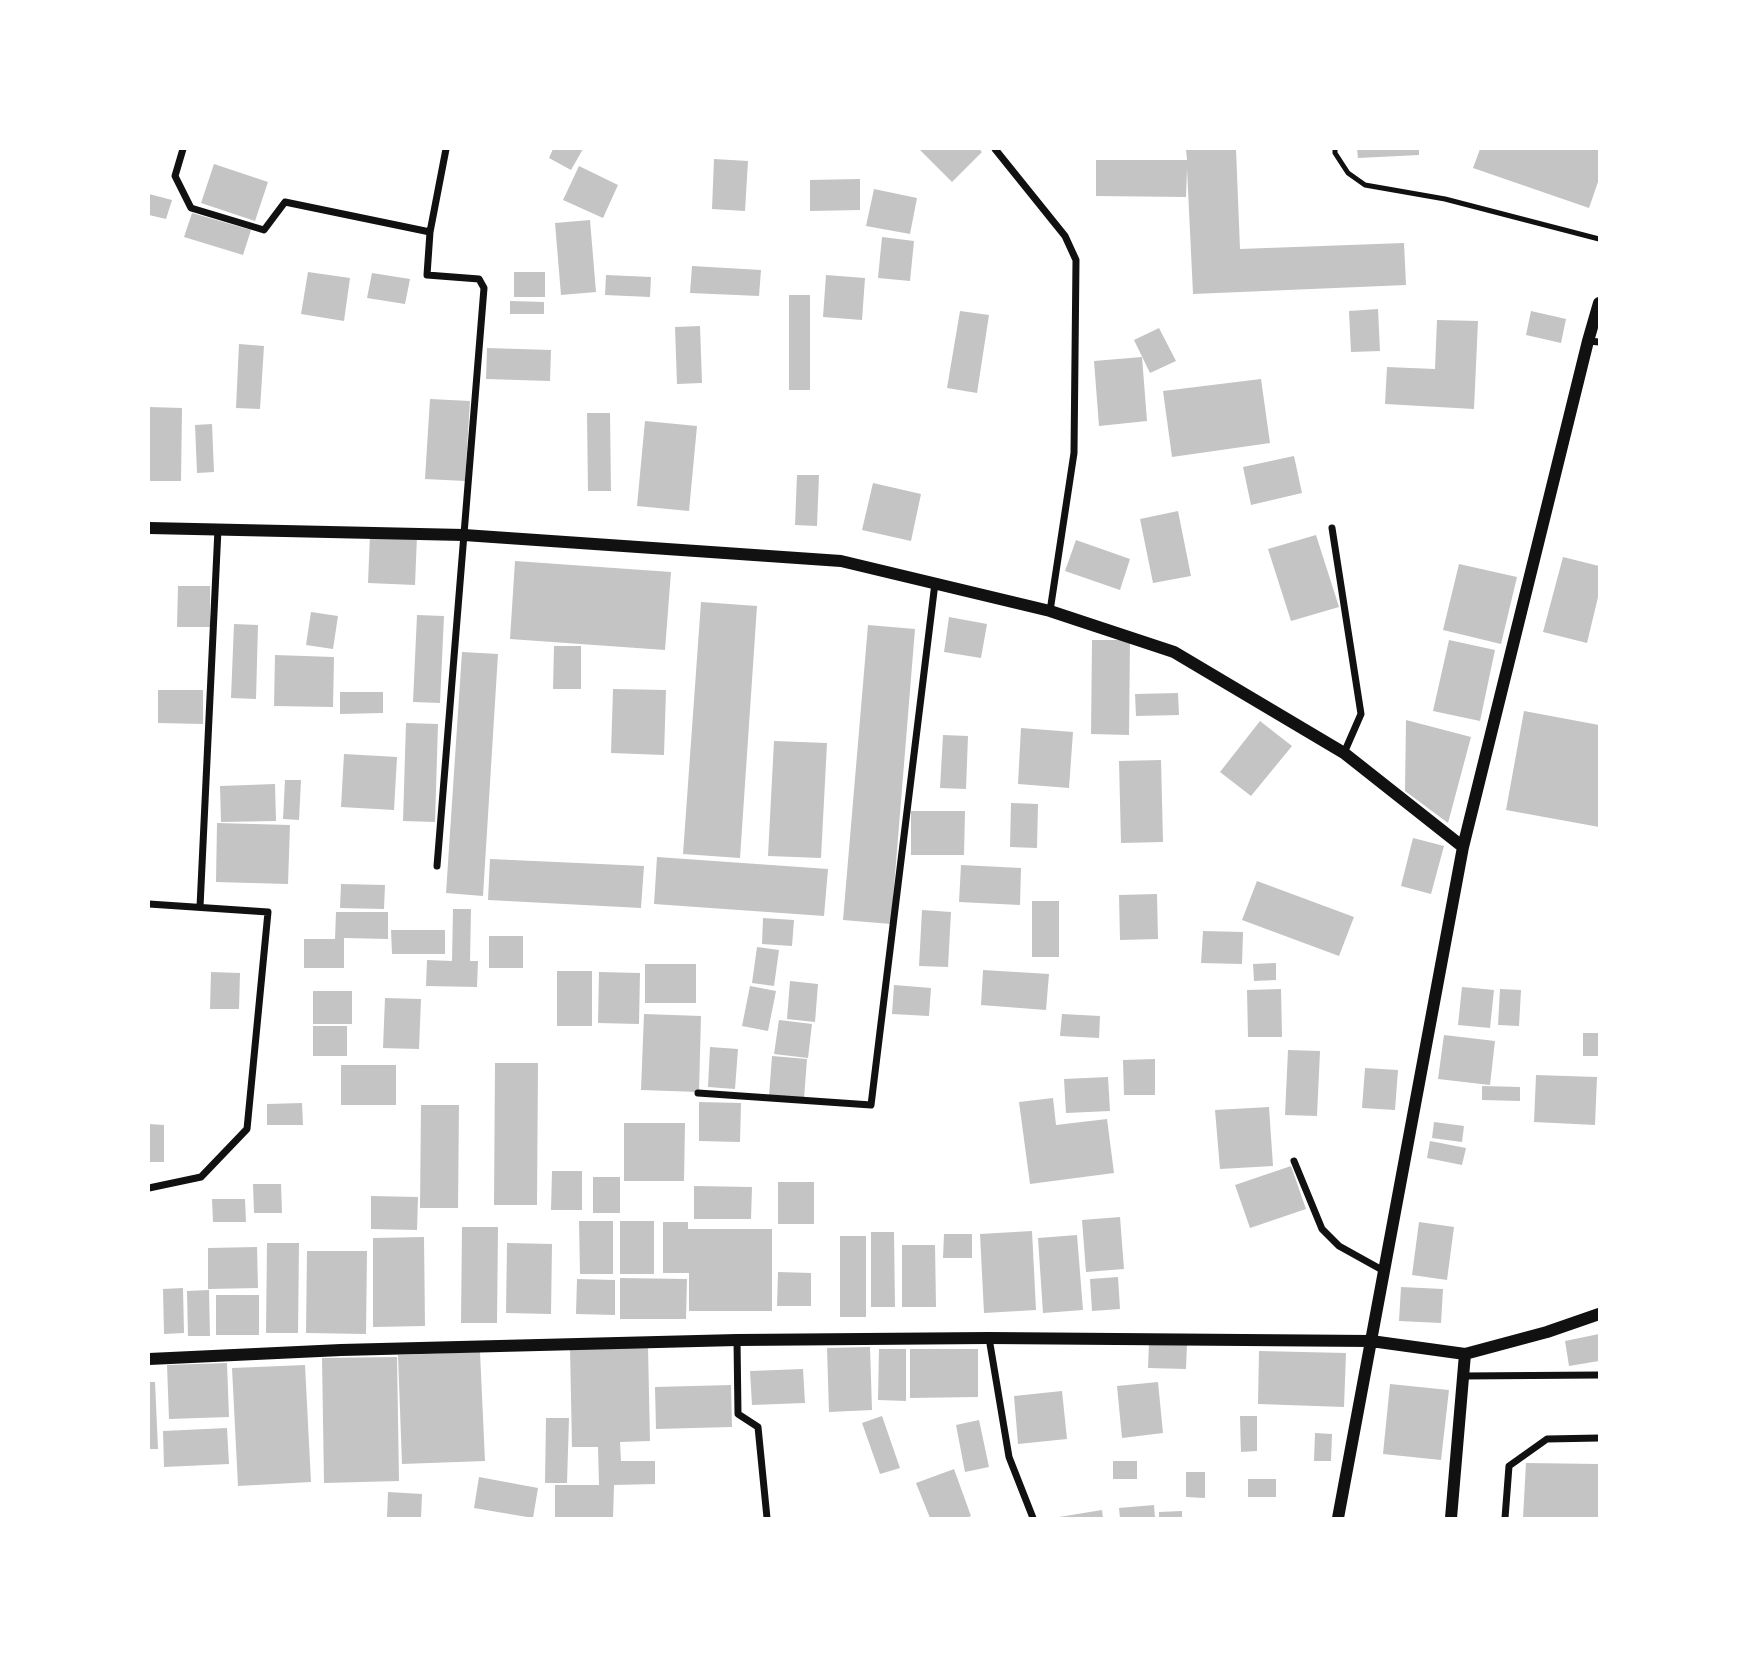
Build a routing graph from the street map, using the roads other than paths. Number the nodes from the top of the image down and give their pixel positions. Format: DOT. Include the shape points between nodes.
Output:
graph roads {
  1 [pos="183,149"];
  2 [pos="446,149"];
  3 [pos="995,149"];
  4 [pos="1335,149"];
  5 [pos="430,232"];
  6 [pos="1599,239"];
  7 [pos="1599,303"];
  8 [pos="1593,342"];
  9 [pos="149,528"];
  10 [pos="1332,528"];
  11 [pos="218,529"];
  12 [pos="464,535"];
  13 [pos="935,583"];
  14 [pos="1050,611"];
  15 [pos="1345,753"];
  16 [pos="1463,846"];
  17 [pos="437,866"];
  18 [pos="149,904"];
  19 [pos="200,907"];
  20 [pos="698,1093"];
  21 [pos="1294,1161"];
  22 [pos="149,1188"];
  23 [pos="1385,1271"];
  24 [pos="1599,1314"];
  25 [pos="989,1338"];
  26 [pos="737,1340"];
  27 [pos="1371,1341"];
  28 [pos="1465,1354"];
  29 [pos="149,1359"];
  30 [pos="1599,1375"];
  31 [pos="1463,1376"];
  32 [pos="1599,1438"];
  33 [pos="767,1518"];
  34 [pos="1033,1518"];
  35 [pos="1338,1518"];
  36 [pos="1451,1518"];
  37 [pos="1505,1518"];
  1 -- 5 [label="street" via="175,176 191,208 264,230 285,202"];
  2 -- 5 [label="street"];
  3 -- 14 [label="street" via="1065,236 1076,260 1074,453"];
  4 -- 6 [label="lane" via="1348,173 1366,185 1445,199"];
  5 -- 12 [label="street" via="427,275 479,279 484,288"];
  7 -- 8 [label="street"];
  8 -- 16 [label="street"];
  9 -- 11 [label="street"];
  10 -- 15 [label="street" via="1361,714"];
  11 -- 12 [label="street"];
  11 -- 19 [label="street"];
  12 -- 13 [label="street" via="841,561"];
  12 -- 17 [label="street"];
  13 -- 14 [label="street"];
  13 -- 20 [label="street" via="871,1105"];
  14 -- 15 [label="street" via="1174,652"];
  15 -- 16 [label="street"];
  16 -- 23 [label="street"];
  18 -- 19 [label="street"];
  19 -- 22 [label="street" via="268,912 247,1129 201,1177"];
  21 -- 23 [label="street" via="1321,1229 1339,1246"];
  23 -- 27 [label="street"];
  24 -- 28 [label="street"];
  25 -- 26 [label="street"];
  25 -- 27 [label="street"];
  25 -- 34 [label="street" via="1009,1457"];
  26 -- 29 [label="street"];
  26 -- 33 [label="street" via="738,1414 758,1427"];
  27 -- 28 [label="street"];
  27 -- 35 [label="street"];
  28 -- 31 [label="street"];
  30 -- 31 [label="street"];
  31 -- 36 [label="street"];
  32 -- 37 [label="street" via="1547,1438 1509,1466"];
}
